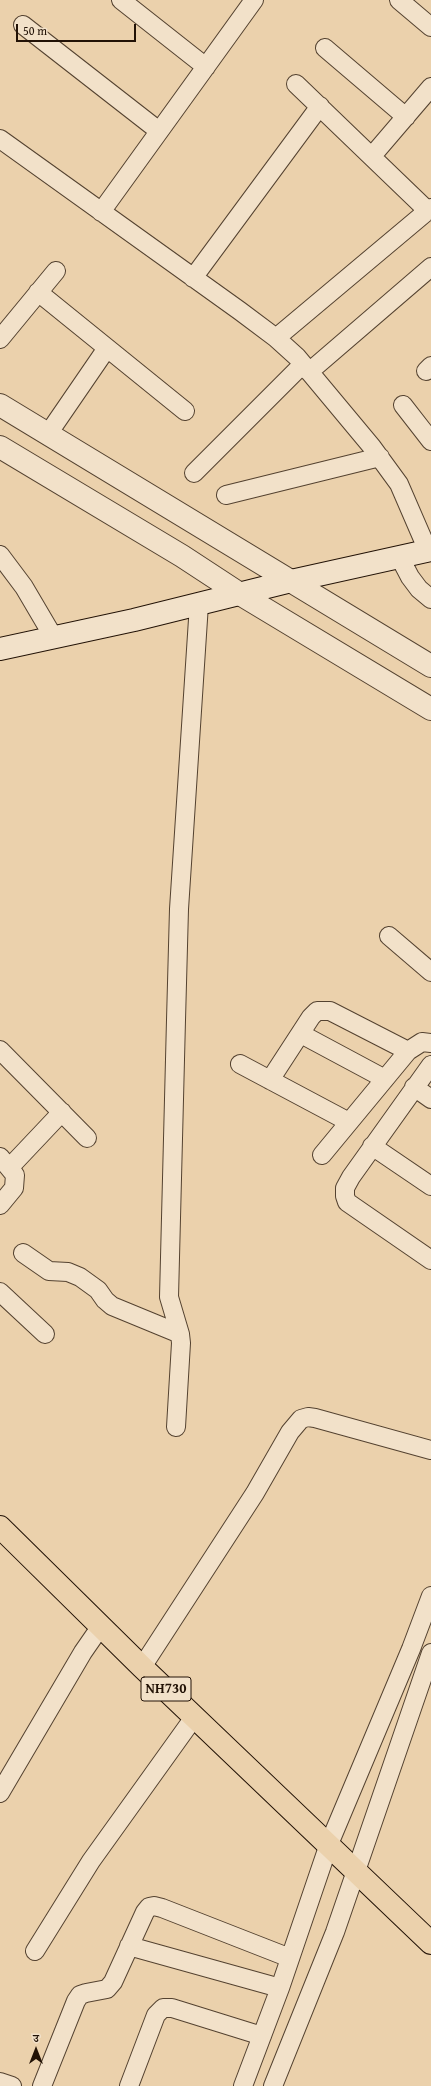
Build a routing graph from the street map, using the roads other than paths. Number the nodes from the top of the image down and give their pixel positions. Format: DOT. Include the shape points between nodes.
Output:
graph roads {
  1 [pos="121,0"];
  2 [pos="254,0"];
  3 [pos="399,0"];
  4 [pos="23,25"];
  5 [pos="431,27"];
  6 [pos="325,48"];
  7 [pos="206,67"];
  8 [pos="296,84"];
  9 [pos="431,87"];
  10 [pos="320,106"];
  11 [pos="406,117"];
  12 [pos="160,131"];
  13 [pos="0,139"];
  14 [pos="372,156"];
  15 [pos="430,209"];
  16 [pos="101,212"];
  17 [pos="431,267"];
  18 [pos="56,271"];
  19 [pos="193,278"];
  20 [pos="38,292"];
  21 [pos="276,338"];
  22 [pos="0,339"];
  23 [pos="107,348"];
  24 [pos="306,368"];
  25 [pos="0,405"];
  26 [pos="403,405"];
  27 [pos="185,411"];
  28 [pos="426,424"];
  29 [pos="48,434"];
  30 [pos="431,441"];
  31 [pos="0,447"];
  32 [pos="380,457"];
  33 [pos="194,473"];
  34 [pos="226,495"];
  35 [pos="429,550"];
  36 [pos="0,555"];
  37 [pos="399,556"];
  38 [pos="284,582"];
  39 [pos="245,593"];
  40 [pos="431,599"];
  41 [pos="199,604"];
  42 [pos="54,638"];
  43 [pos="0,649"];
  44 [pos="431,666"];
  45 [pos="431,709"];
  46 [pos="389,936"];
  47 [pos="431,972"];
  48 [pos="301,1034"];
  49 [pos="431,1043"];
  50 [pos="0,1050"];
  51 [pos="408,1051"];
  52 [pos="240,1064"];
  53 [pos="431,1065"];
  54 [pos="385,1079"];
  55 [pos="270,1080"];
  56 [pos="414,1087"];
  57 [pos="431,1099"];
  58 [pos="62,1112"];
  59 [pos="349,1122"];
  60 [pos="87,1138"];
  61 [pos="372,1146"];
  62 [pos="322,1155"];
  63 [pos="5,1162"];
  64 [pos="431,1186"];
  65 [pos="0,1205"];
  66 [pos="23,1253"];
  67 [pos="431,1260"];
  68 [pos="0,1292"];
  69 [pos="45,1334"];
  70 [pos="180,1334"];
  71 [pos="176,1427"];
  72 [pos="431,1450"];
  73 [pos="0,1527"];
  74 [pos="431,1596"];
  75 [pos="101,1626"];
  76 [pos="431,1653"];
  77 [pos="142,1667"];
  78 [pos="195,1716"];
  79 [pos="2,1783"];
  80 [pos="332,1846"];
  81 [pos="354,1868"];
  82 [pos="431,1943"];
  83 [pos="129,1946"];
  84 [pos="34,1951"];
  85 [pos="290,1958"];
  86 [pos="280,1988"];
  87 [pos="262,2036"];
  88 [pos="0,2082"];
  89 [pos="12,2086"];
  90 [pos="42,2086"];
  91 [pos="129,2086"];
  92 [pos="243,2086"];
  93 [pos="273,2086"];
  1 -- 7 [label="street"];
  2 -- 7 [label="street"];
  3 -- 5 [label="street"];
  4 -- 12 [label="street"];
  6 -- 11 [label="street"];
  7 -- 12 [label="street"];
  8 -- 10 [label="street"];
  9 -- 11 [label="street"];
  10 -- 14 [label="street"];
  10 -- 19 [label="street"];
  11 -- 14 [label="street"];
  12 -- 16 [label="street"];
  13 -- 16 [label="street"];
  14 -- 15 [label="street"];
  15 -- 21 [label="street"];
  16 -- 19 [label="street"];
  17 -- 24 [label="street"];
  18 -- 20 [label="street"];
  19 -- 21 [label="street"];
  20 -- 22 [label="street"];
  20 -- 23 [label="street"];
  21 -- 24 [label="street"];
  23 -- 27 [label="street"];
  23 -- 29 [label="street"];
  24 -- 32 [label="street"];
  24 -- 33 [label="street"];
  25 -- 29 [label="street"];
  26 -- 28 [label="street"];
  28 -- 30 [label="street"];
  29 -- 38 [label="street"];
  31 -- 39 [label="street"];
  32 -- 34 [label="street"];
  32 -- 35 [label="street" via="399,484"];
  35 -- 37 [label="street"];
  36 -- 42 [label="street" via="24,587"];
  37 -- 38 [label="street"];
  37 -- 40 [label="street" via="410,577"];
  38 -- 39 [label="street"];
  38 -- 44 [label="street"];
  39 -- 41 [label="street"];
  39 -- 45 [label="street"];
  41 -- 42 [label="street"];
  41 -- 70 [label="street" via="179,909 169,1269 169,1298"];
  42 -- 43 [label="street"];
  46 -- 47 [label="street"];
  48 -- 51 [label="street" via="317,1011 330,1011"];
  48 -- 54 [label="street"];
  48 -- 55 [label="street"];
  49 -- 51 [label="street" via="422,1042"];
  50 -- 58 [label="street"];
  51 -- 54 [label="street"];
  52 -- 55 [label="street"];
  53 -- 56 [label="street"];
  54 -- 59 [label="street"];
  55 -- 59 [label="street"];
  56 -- 57 [label="street"];
  56 -- 61 [label="street"];
  58 -- 60 [label="street"];
  58 -- 63 [label="street"];
  59 -- 62 [label="street"];
  61 -- 64 [label="street"];
  61 -- 67 [label="street" via="345,1188 347,1202"];
  63 -- 65 [label="street" via="15,1175 14,1188"];
  66 -- 70 [label="street" via="49,1271 68,1272 80,1277 98,1290 112,1306"];
  68 -- 69 [label="street"];
  70 -- 71 [label="street"];
  72 -- 77 [label="street" via="315,1418 301,1419 290,1432 255,1493"];
  73 -- 75 [label="highway, NH730"];
  74 -- 80 [label="street"];
  75 -- 77 [label="highway, NH730"];
  75 -- 79 [label="street"];
  76 -- 81 [label="street"];
  77 -- 78 [label="highway, NH730"];
  78 -- 80 [label="highway, NH730"];
  78 -- 84 [label="street" via="91,1861"];
  80 -- 81 [label="highway, NH730"];
  80 -- 85 [label="street"];
  81 -- 82 [label="highway, NH730"];
  81 -- 93 [label="street" via="335,1932"];
  83 -- 85 [label="street" via="145,1912 154,1906"];
  83 -- 86 [label="street"];
  83 -- 90 [label="street" via="113,1982 107,1989 80,1995 76,2000"];
  85 -- 86 [label="street"];
  86 -- 87 [label="street"];
  87 -- 91 [label="street" via="172,2008 163,2008 156,2015"];
  87 -- 92 [label="street"];
  88 -- 89 [label="street"];
}
